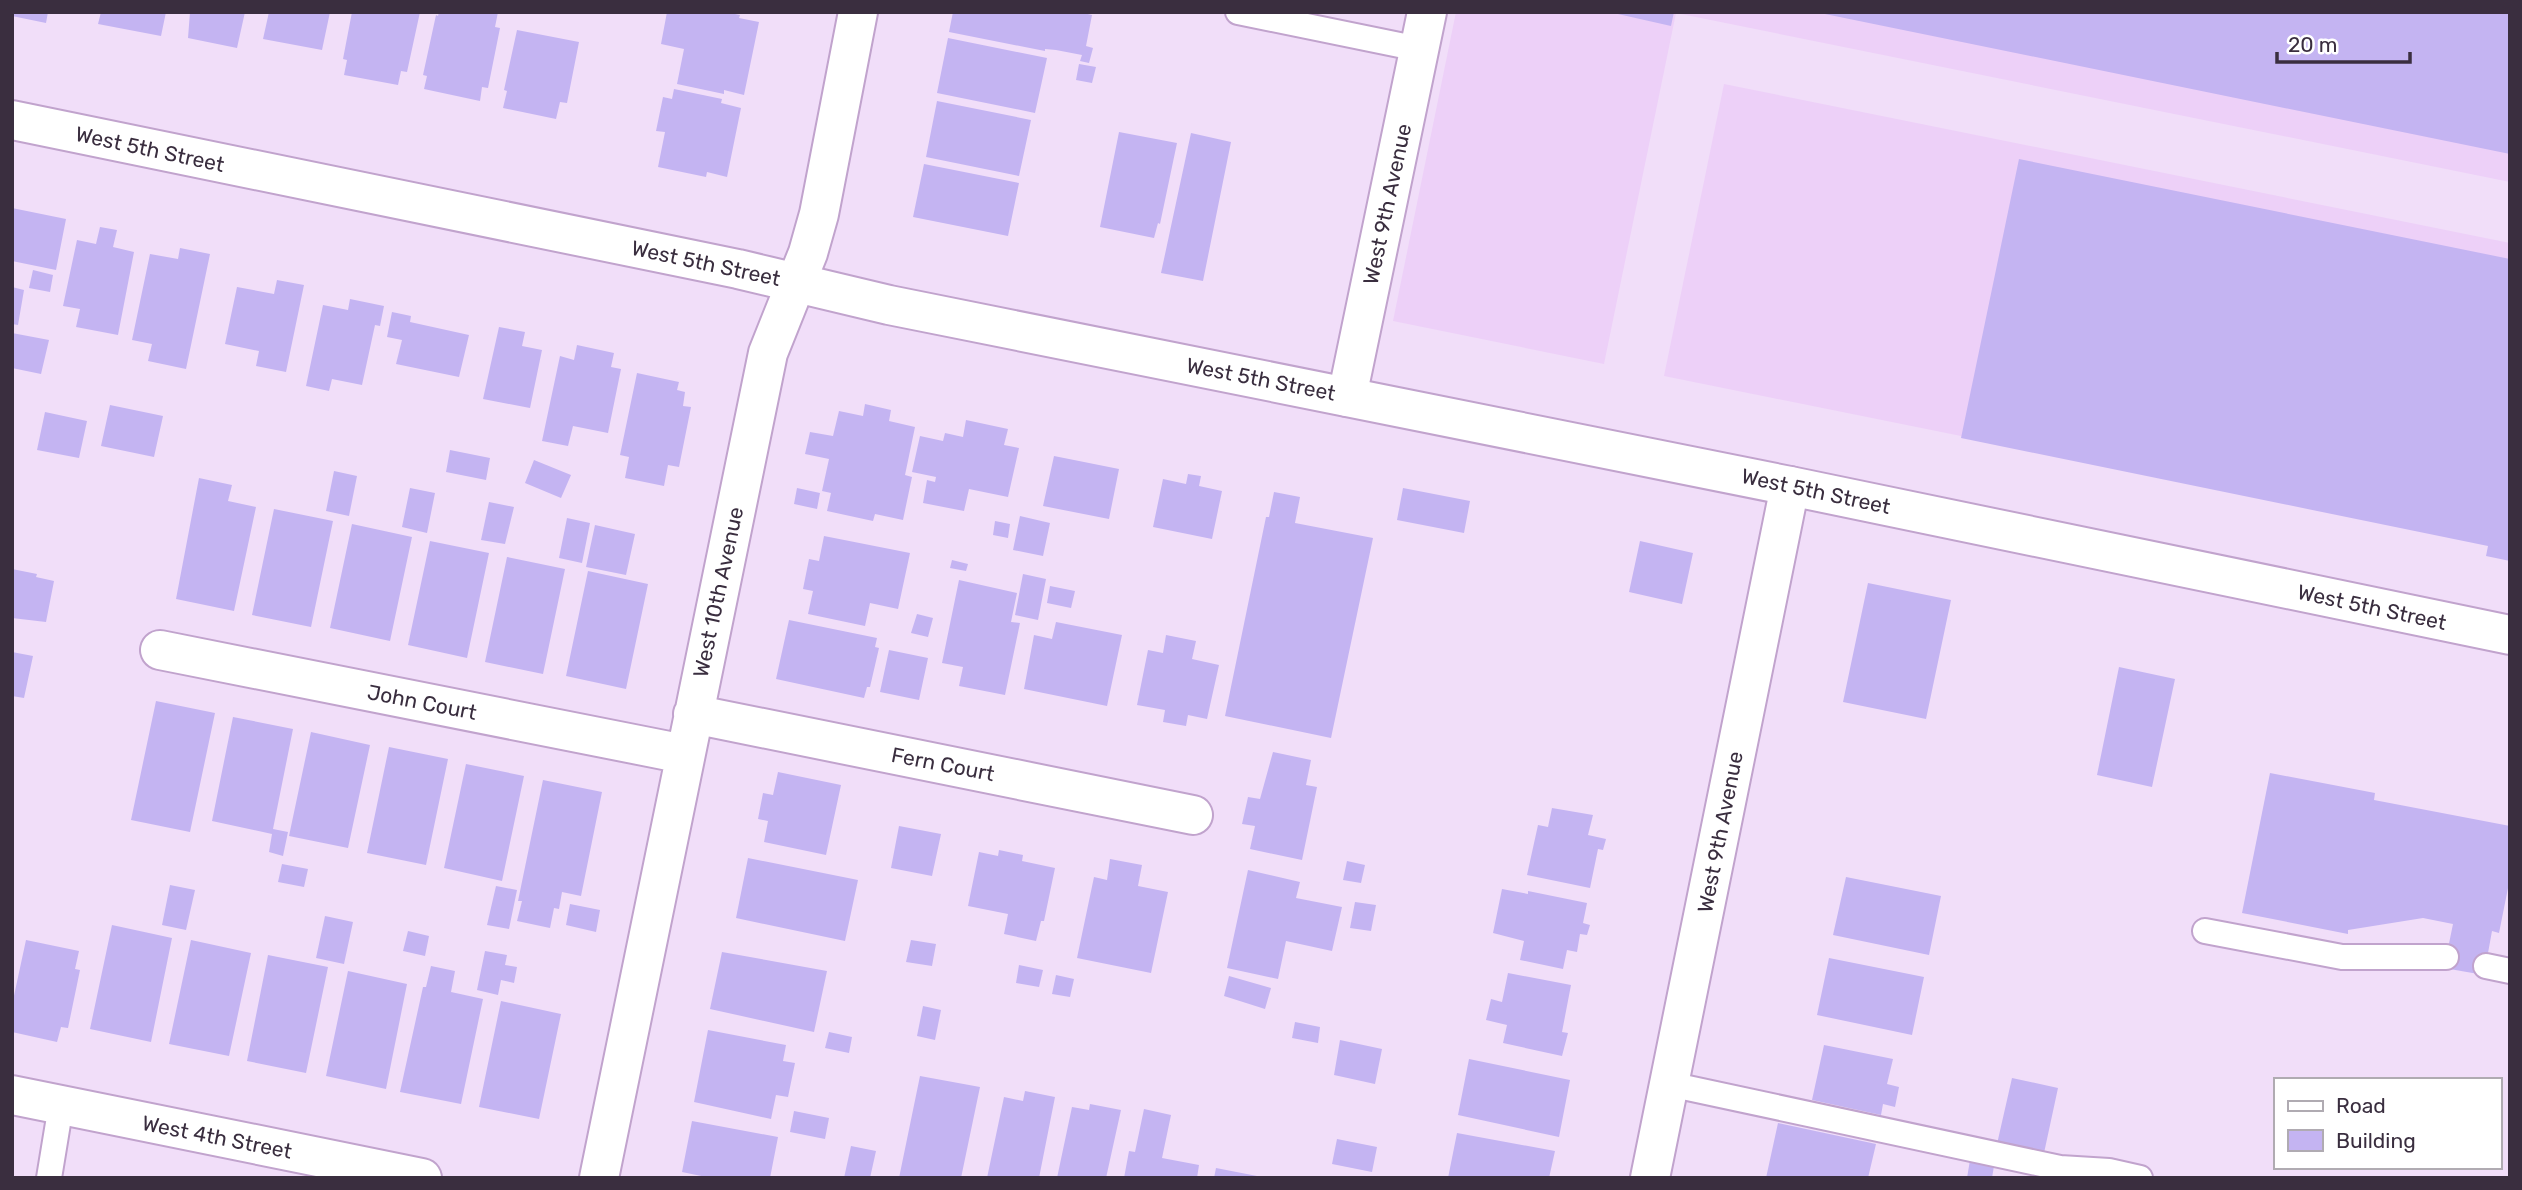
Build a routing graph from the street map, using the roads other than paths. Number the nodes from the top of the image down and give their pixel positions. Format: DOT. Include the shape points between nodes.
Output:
graph roads {
  1 [pos="858,12"];
  2 [pos="1238,12"];
  3 [pos="1427,12"];
  4 [pos="1419,49"];
  5 [pos="12,120"];
  6 [pos="797,283"];
  7 [pos="1347,397"];
  8 [pos="1790,486"];
  9 [pos="2510,635"];
  10 [pos="160,650"];
  11 [pos="693,714"];
  12 [pos="684,754"];
  13 [pos="1193,815"];
  14 [pos="2205,931"];
  15 [pos="2446,957"];
  16 [pos="2486,966"];
  17 [pos="2510,971"];
  18 [pos="1669,1084"];
  19 [pos="12,1095"];
  20 [pos="61,1105"];
  21 [pos="48,1178"];
  22 [pos="422,1178"];
  23 [pos="599,1178"];
  24 [pos="1650,1178"];
  25 [pos="2140,1178"];
  1 -- 6 [label="street, West 10th Avenue" via="819,214"];
  2 -- 4 [label="lane"];
  3 -- 4 [label="street, West 9th Avenue"];
  4 -- 7 [label="street, West 9th Avenue"];
  5 -- 6 [label="street, West 5th Street"];
  6 -- 7 [label="street, West 5th Street"];
  6 -- 11 [label="street, West 10th Avenue" via="768,353"];
  7 -- 8 [label="street, West 5th Street"];
  8 -- 9 [label="street, West 5th Street"];
  8 -- 18 [label="street, West 9th Avenue"];
  10 -- 12 [label="street, John Court"];
  11 -- 12 [label="street, West 10th Avenue"];
  11 -- 13 [label="street, Fern Court"];
  12 -- 23 [label="street, West 10th Avenue"];
  14 -- 15 [label="lane" via="2342,957"];
  16 -- 17 [label="lane"];
  18 -- 24 [label="street, West 9th Avenue"];
  18 -- 25 [label="lane" via="2060,1168"];
  19 -- 20 [label="street, West 4th Street"];
  20 -- 21 [label="lane"];
  20 -- 22 [label="street, West 4th Street"];
}
